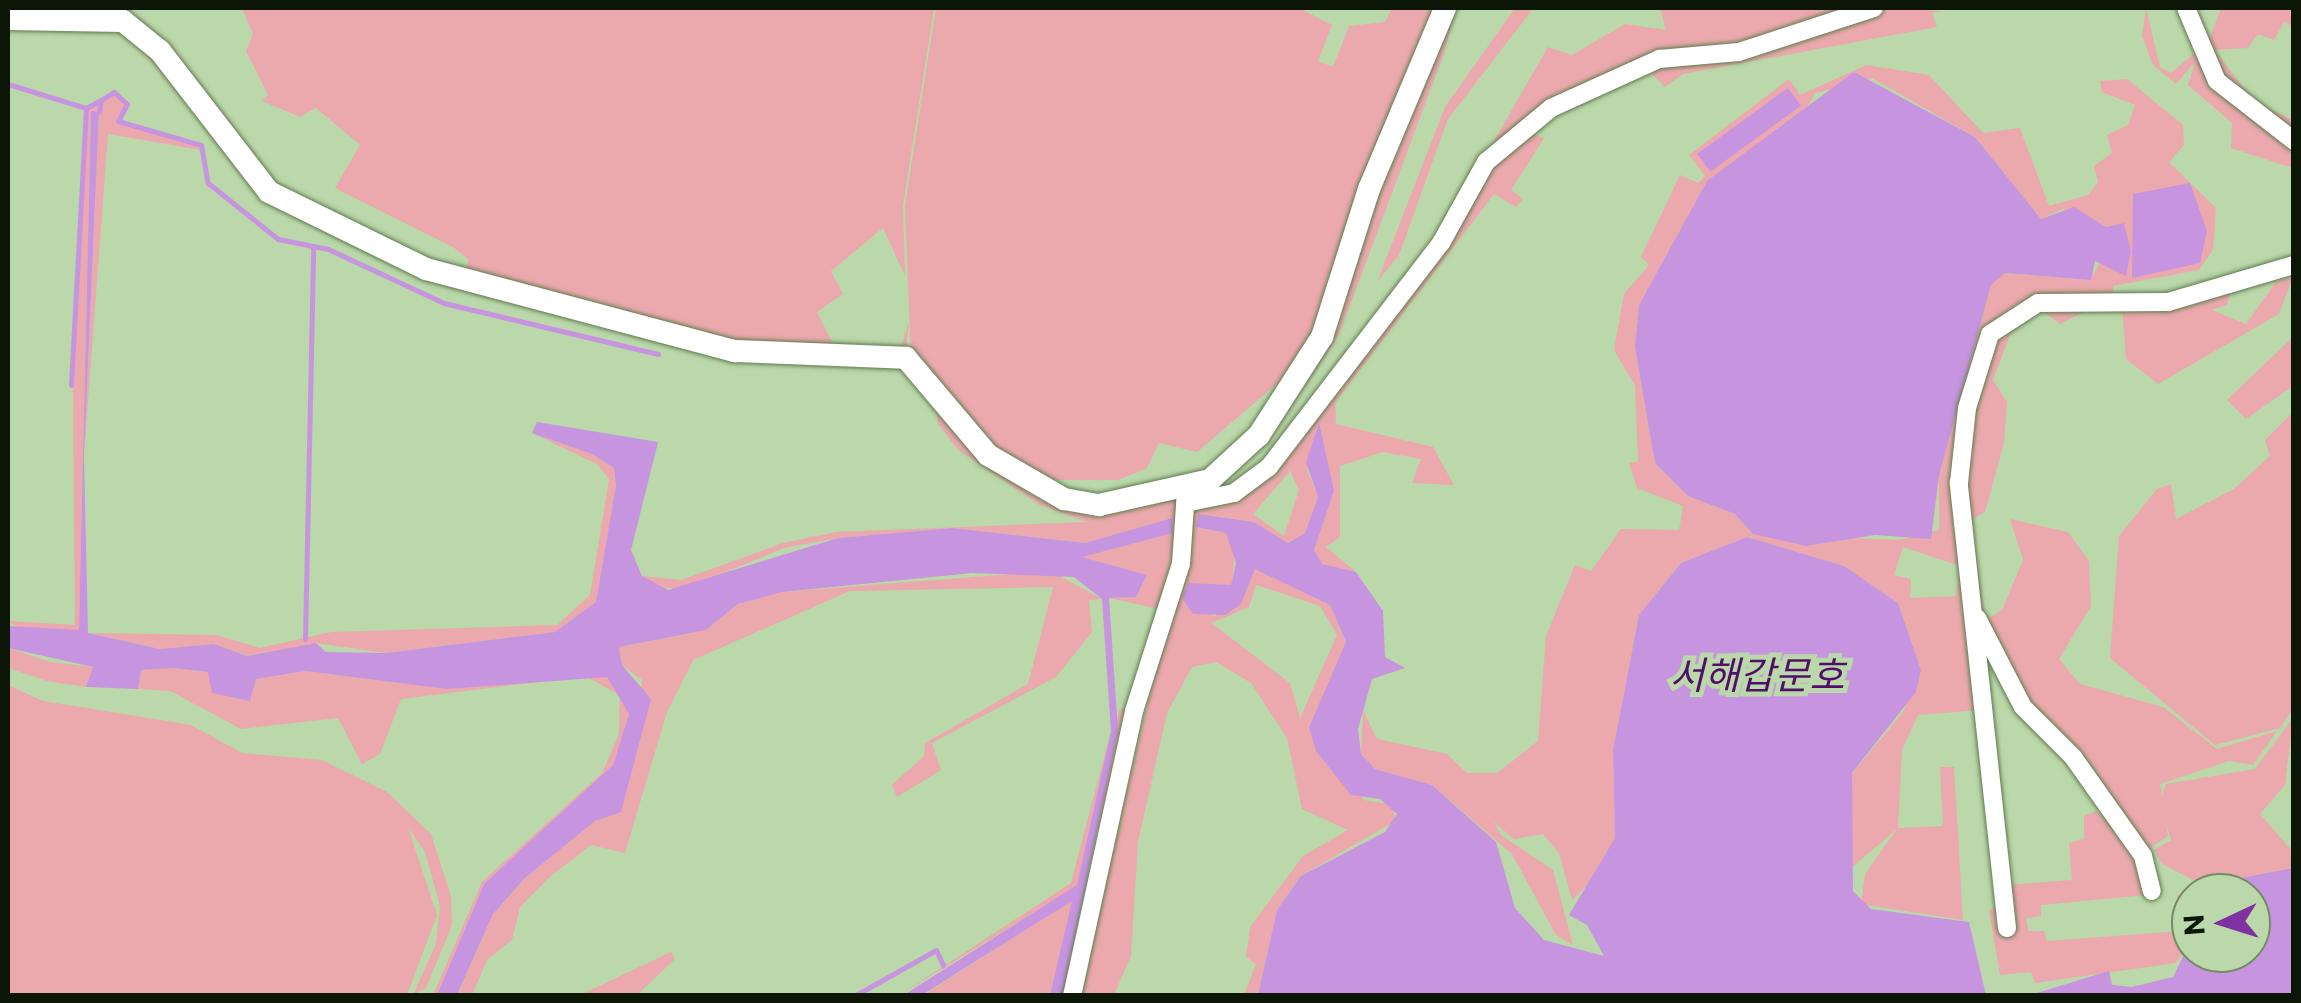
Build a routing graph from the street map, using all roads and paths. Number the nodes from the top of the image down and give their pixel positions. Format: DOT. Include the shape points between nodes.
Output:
graph roads {
  1 [pos="1446,8"];
  2 [pos="1874,8"];
  3 [pos="2186,8"];
  4 [pos="8,19"];
  5 [pos="2294,142"];
  6 [pos="2294,265"];
  7 [pos="1188,496"];
  8 [pos="1975,616"];
  9 [pos="2152,891"];
  10 [pos="2007,928"];
  11 [pos="1072,996"];
  1 -- 7 [label="street" via="1369,189 1322,337 1242,456"];
  2 -- 7 [label="street" via="1739,52 1642,64 1550,108 1486,162 1441,242 1269,467 1234,493"];
  3 -- 5 [label="street" via="2217,81"];
  4 -- 7 [label="street" via="123,21 160,51 269,192 438,274 736,351 906,358 975,444 1031,484 1098,505"];
  6 -- 8 [label="street" via="2168,302 2038,302 2000,321 1975,375 1960,442"];
  7 -- 11 [label="street"];
  8 -- 9 [label="street" via="2023,707 2072,757 2143,856"];
  8 -- 10 [label="street"];
}
